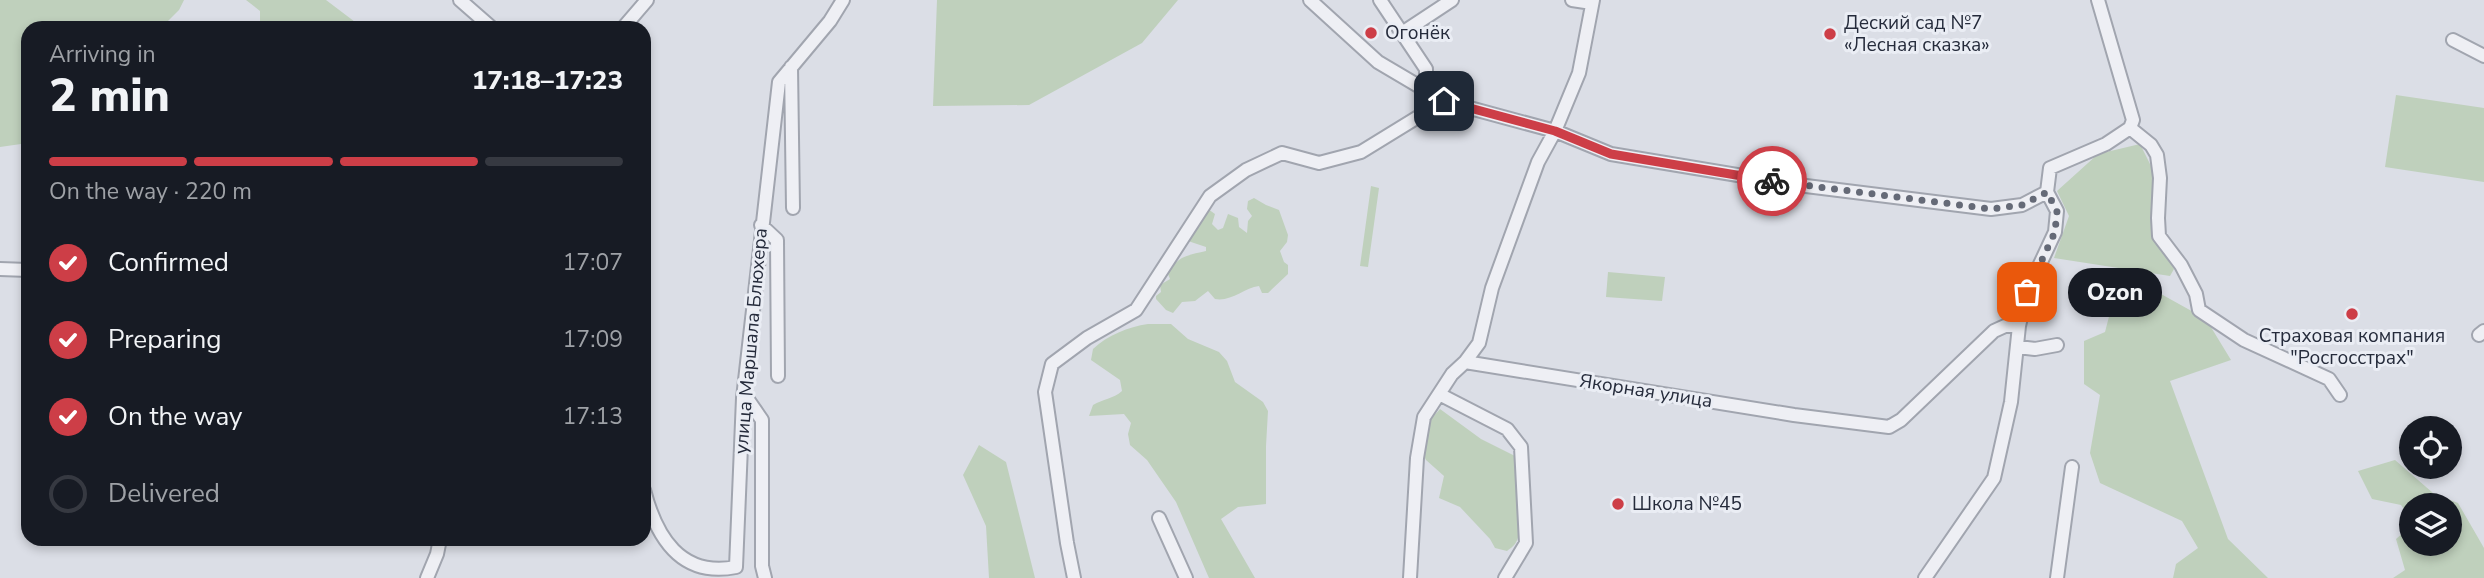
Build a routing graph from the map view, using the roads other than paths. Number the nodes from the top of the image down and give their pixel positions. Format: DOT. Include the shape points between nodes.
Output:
graph roads {
  1 [pos="460,0"];
  2 [pos="647,0"];
  3 [pos="844,0"];
  4 [pos="1310,0"];
  5 [pos="1380,0"];
  6 [pos="1395,0"];
  7 [pos="1452,0"];
  8 [pos="1572,0"];
  9 [pos="2098,0"];
  10 [pos="1592,2"];
  11 [pos="1392,19"];
  12 [pos="484,21"];
  13 [pos="629,21"];
  14 [pos="1402,33"];
  15 [pos="2453,40"];
  16 [pos="2484,56"];
  17 [pos="791,66"];
  18 [pos="1426,90"];
  19 [pos="1444,101"];
  20 [pos="2130,128"];
  21 [pos="1555,131"];
  22 [pos="2047,192"];
  23 [pos="793,208"];
  24 [pos="761,225"];
  25 [pos="0,269"];
  26 [pos="21,270"];
  27 [pos="2019,326"];
  28 [pos="2057,345"];
  29 [pos="2018,348"];
  30 [pos="1465,362"];
  31 [pos="778,376"];
  32 [pos="744,394"];
  33 [pos="1439,394"];
  34 [pos="2340,395"];
  35 [pos="2072,467"];
  36 [pos="651,517"];
  37 [pos="1159,518"];
  38 [pos="438,546"];
  39 [pos="427,578"];
  40 [pos="765,578"];
  41 [pos="1074,578"];
  42 [pos="1186,578"];
  43 [pos="1410,578"];
  44 [pos="1505,578"];
  45 [pos="1924,578"];
  46 [pos="2057,578"];
  1 -- 12 [label="street"];
  2 -- 13 [label="street"];
  3 -- 17 [label="street, улица Маршала Блюхера"];
  4 -- 18 [label="street" via="1378,62"];
  5 -- 11 [label="street"];
  6 -- 11 [label="street"];
  7 -- 14 [label="street"];
  8 -- 10 [label="street"];
  9 -- 20 [label="street" via="2133,120"];
  10 -- 21 [label="street" via="1580,72"];
  11 -- 14 [label="street"];
  14 -- 18 [label="street" via="1426,69"];
  15 -- 16 [label="street"];
  17 -- 23 [label="street"];
  17 -- 24 [label="street, улица Маршала Блюхера" via="779,82"];
  18 -- 19 [label="street"];
  19 -- 21 [label="street"];
  19 -- 41 [label="street" via="1361,152 1319,163 1282,153 1246,170 1210,196 1136,310 1052,364 1045,392"];
  20 -- 22 [label="street" via="2106,144 2050,168"];
  20 -- 34 [label="street" via="2157,155 2159,236 2181,265 2199,310 2245,340 2329,380"];
  21 -- 22 [label="street" via="1611,154 1798,186 1991,209 2022,205"];
  21 -- 30 [label="street" via="1538,162 1492,288 1479,343"];
  22 -- 27 [label="street" via="2057,211 2055,232 2027,292"];
  24 -- 31 [label="street" via="777,240"];
  24 -- 32 [label="street, улица Маршала Блюхера"];
  25 -- 26 [label="street"];
  27 -- 29 [label="street"];
  27 -- 30 [label="street, Якорная улица" via="1994,331 1889,427"];
  28 -- 29 [label="street"];
  29 -- 45 [label="street" via="1994,478"];
  30 -- 33 [label="street"];
  32 -- 36 [label="street, улица Маршала Блюхера" via="736,567 722,571 696,568 667,548"];
  32 -- 40 [label="street" via="762,420"];
  33 -- 43 [label="street" via="1424,417 1417,458"];
  33 -- 44 [label="street" via="1507,429 1521,447 1526,543"];
  35 -- 46 [label="street"];
  37 -- 42 [label="street"];
  38 -- 39 [label="street"];
}
